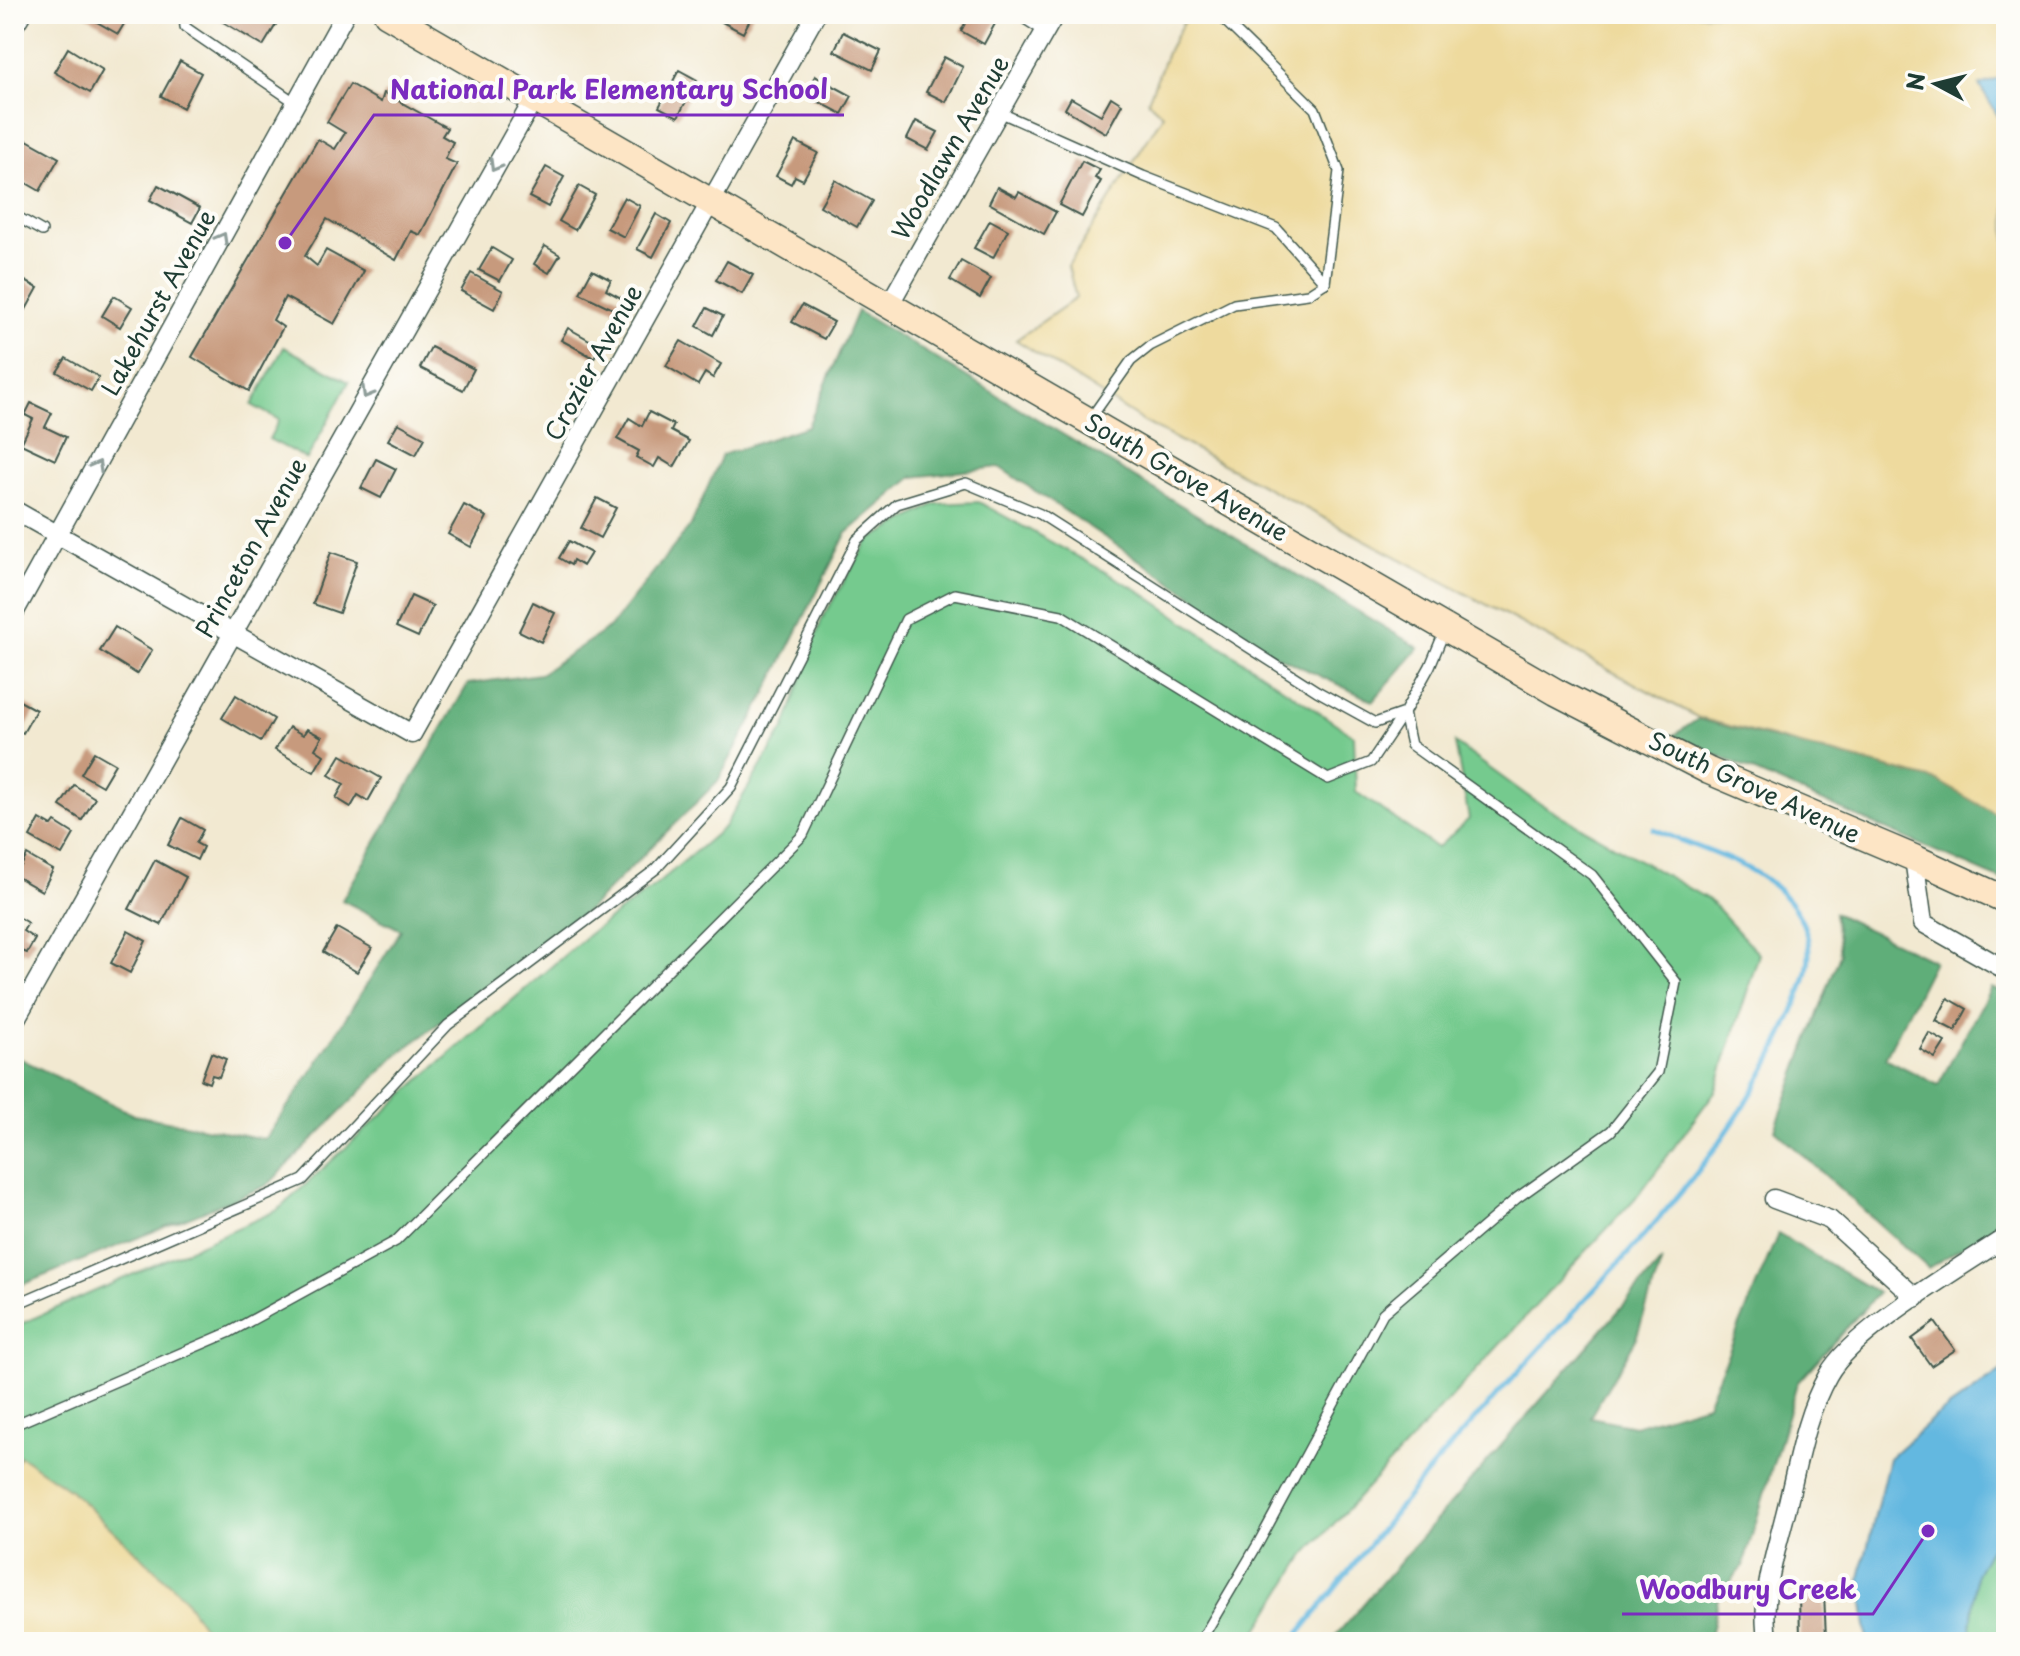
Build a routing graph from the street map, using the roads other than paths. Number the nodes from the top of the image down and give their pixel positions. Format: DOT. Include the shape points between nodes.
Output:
graph roads {
  1 [pos="19,14"];
  2 [pos="184,14"];
  3 [pos="345,14"];
  4 [pos="387,14"];
  5 [pos="816,14"];
  6 [pos="1017,14"];
  7 [pos="1055,14"];
  8 [pos="1218,14"];
  9 [pos="14,22"];
  10 [pos="1045,32"];
  11 [pos="534,99"];
  12 [pos="296,103"];
  13 [pos="999,112"];
  14 [pos="711,203"];
  15 [pos="14,215"];
  16 [pos="42,231"];
  17 [pos="1325,283"];
  18 [pos="889,305"];
  19 [pos="1088,422"];
  20 [pos="14,510"];
  21 [pos="59,535"];
  22 [pos="14,613"];
  23 [pos="1445,628"];
  24 [pos="231,632"];
  25 [pos="1404,713"];
  26 [pos="1914,858"];
  27 [pos="2006,900"];
  28 [pos="2006,970"];
  29 [pos="14,1022"];
  30 [pos="1774,1199"];
  31 [pos="2006,1237"];
  32 [pos="1916,1298"];
  33 [pos="14,1305"];
  34 [pos="14,1425"];
  35 [pos="1200,1642"];
  36 [pos="1768,1642"];
  1 -- 9 [label="street"];
  2 -- 12 [label="lane" via="185,27"];
  3 -- 12 [label="street, Lakehurst Avenue"];
  4 -- 11 [label="main road, South Grove Avenue"];
  5 -- 14 [label="street, Crozier Avenue"];
  6 -- 10 [label="lane"];
  7 -- 10 [label="street, Woodlawn Avenue"];
  8 -- 17 [label="lane" via="1315,109 1339,171"];
  10 -- 13 [label="street, Woodlawn Avenue"];
  11 -- 14 [label="main road, South Grove Avenue"];
  11 -- 24 [label="street, Princeton Avenue, one-way"];
  21 -- 12 [label="street, Lakehurst Avenue, one-way"];
  13 -- 17 [label="lane" via="1276,228"];
  13 -- 18 [label="street, Woodlawn Avenue"];
  14 -- 18 [label="main road, South Grove Avenue"];
  14 -- 24 [label="street, Crozier Avenue" via="412,734"];
  15 -- 16 [label="lane"];
  17 -- 19 [label="lane" via="1308,294 1234,304 1150,346 1131,361"];
  18 -- 19 [label="main road, South Grove Avenue"];
  19 -- 23 [label="main road, South Grove Avenue"];
  20 -- 21 [label="street"];
  21 -- 22 [label="street, Lakehurst Avenue"];
  21 -- 24 [label="street"];
  23 -- 25 [label="lane"];
  23 -- 26 [label="main road, South Grove Avenue" via="1709,771"];
  24 -- 29 [label="street, Princeton Avenue"];
  25 -- 33 [label="lane" via="1375,723 1040,514 966,483 897,504 857,540 731,787 656,869 448,1025 303,1180"];
  25 -- 34 [label="lane" via="1371,762 1328,779 1061,615 955,594 906,619 803,835 396,1241 230,1332"];
  25 -- 35 [label="lane" via="1411,745 1592,875 1676,982 1658,1072 1611,1131 1517,1198 1383,1313"];
  26 -- 27 [label="main road, South Grove Avenue"];
  26 -- 28 [label="street" via="1923,923"];
  30 -- 32 [label="street" via="1830,1220"];
  31 -- 32 [label="street"];
  32 -- 36 [label="street" via="1842,1354 1812,1406 1766,1600"];
}
